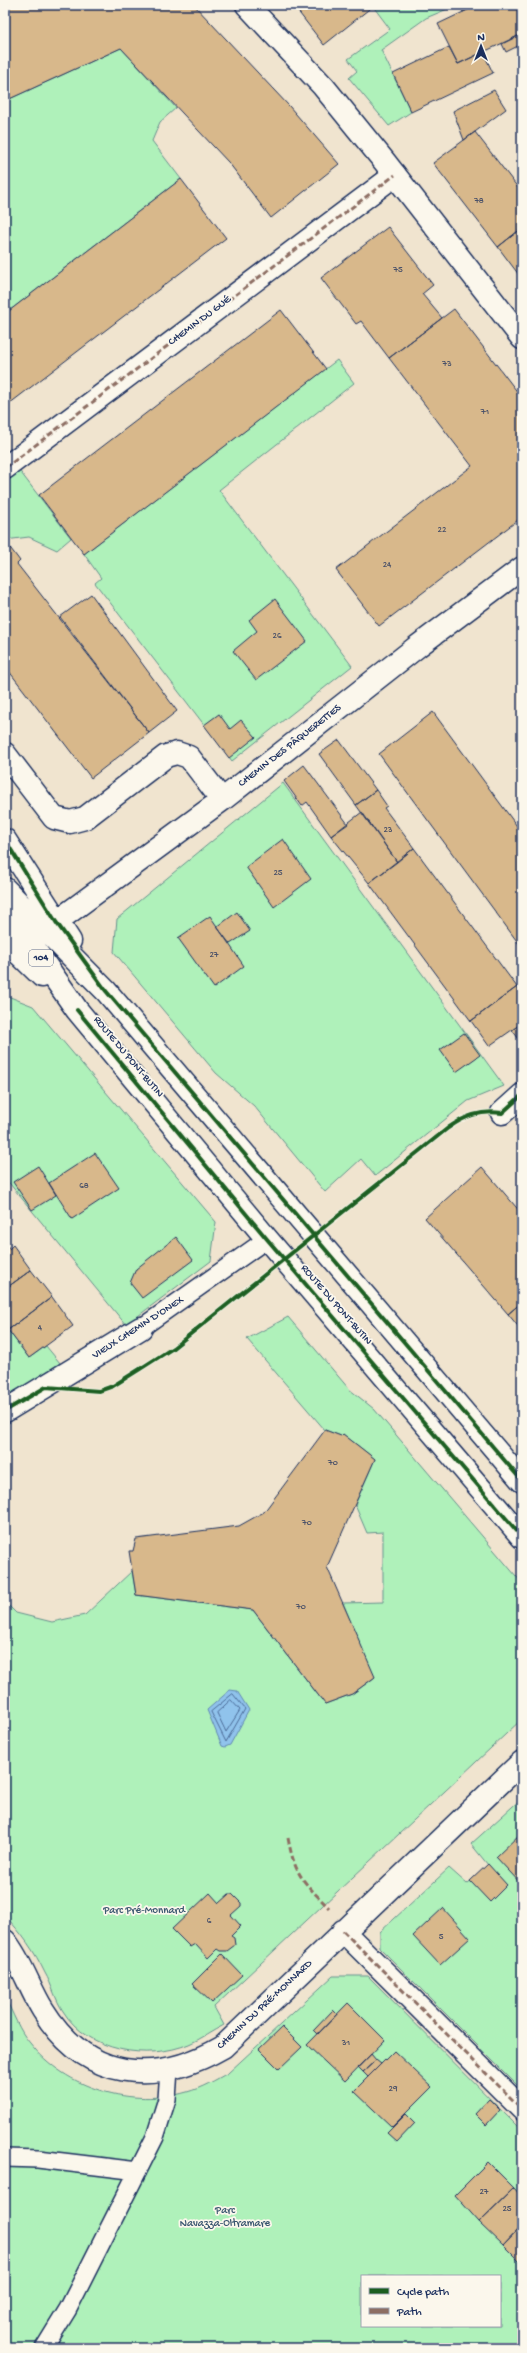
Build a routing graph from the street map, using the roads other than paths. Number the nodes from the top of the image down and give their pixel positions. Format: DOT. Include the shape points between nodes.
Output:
graph roads {
  1 [pos="247,5"];
  2 [pos="395,175"];
  3 [pos="522,338"];
  4 [pos="5,468"];
  5 [pos="522,568"];
  6 [pos="5,754"];
  7 [pos="222,800"];
  8 [pos="5,840"];
  9 [pos="5,889"];
  10 [pos="5,907"];
  11 [pos="56,922"];
  12 [pos="6,943"];
  13 [pos="106,991"];
  14 [pos="77,1010"];
  15 [pos="522,1095"];
  16 [pos="502,1113"];
  17 [pos="267,1239"];
  18 [pos="141,1328"];
  19 [pos="5,1411"];
  20 [pos="522,1482"];
  21 [pos="522,1537"];
  22 [pos="522,1762"];
  23 [pos="343,1931"];
  24 [pos="5,1941"];
  25 [pos="170,2069"];
  26 [pos="522,2109"];
  27 [pos="5,2158"];
  28 [pos="138,2171"];
  29 [pos="44,2348"];
  1 -- 2 [label="street" via="323,86"];
  2 -- 3 [label="street"];
  2 -- 4 [label="street, CHEMIN DU GUÉ"];
  5 -- 7 [label="street, CHEMIN DES PÂQUERETTES"];
  6 -- 7 [label="street" via="54,818 70,822 85,818 166,756 177,752 189,757"];
  7 -- 11 [label="street, CHEMIN DES PÂQUERETTES"];
  8 -- 11 [label="street"];
  9 -- 13 [label="street, 104"];
  10 -- 14 [label="street, ROUTE DU PONT-BUTIN / 104"];
  11 -- 13 [label="street"];
  12 -- 14 [label="street"];
  13 -- 20 [label="street, 104"];
  14 -- 17 [label="street, ROUTE DU PONT-BUTIN / 104"];
  15 -- 16 [label="street"];
  17 -- 18 [label="lane, VIEUX CHEMIN D'ONEX"];
  17 -- 21 [label="street, ROUTE DU PONT-BUTIN / 104"];
  18 -- 19 [label="street, VIEUX CHEMIN D'ONEX"];
  22 -- 23 [label="street, CHEMIN DU PRÉ-MONNARD"];
  23 -- 25 [label="street, CHEMIN DU PRÉ-MONNARD" via="223,2047 191,2063"];
  23 -- 26 [label="street"];
  24 -- 25 [label="street, CHEMIN DU PRÉ-MONNARD" via="25,1973 42,2009 69,2044 89,2057 132,2072"];
  25 -- 28 [label="lane" via="166,2099 156,2137"];
  27 -- 28 [label="lane" via="38,2159"];
  28 -- 29 [label="lane" via="68,2309"];
}
